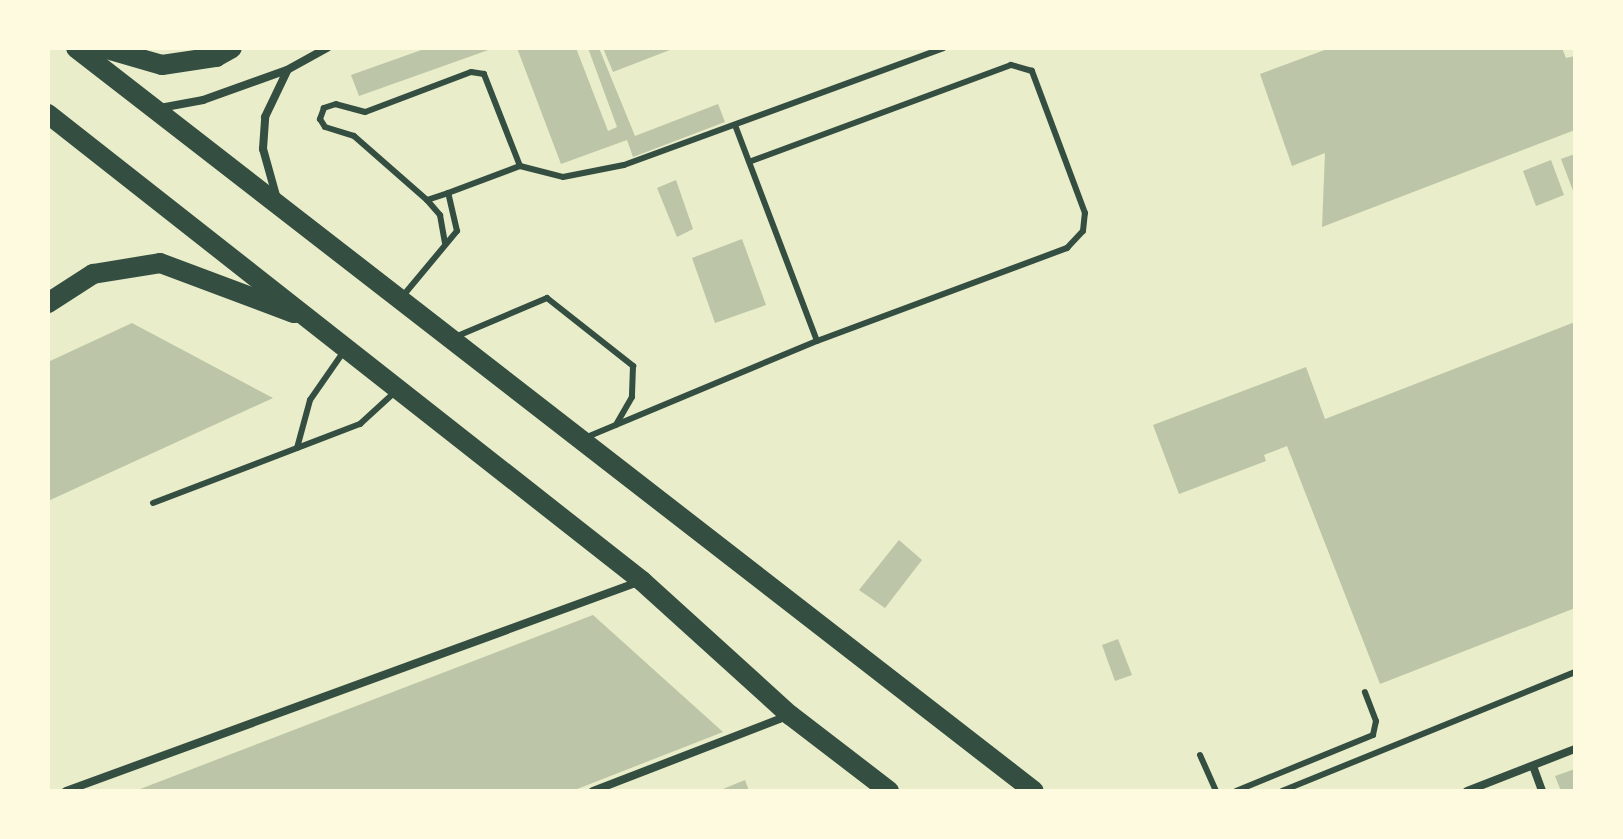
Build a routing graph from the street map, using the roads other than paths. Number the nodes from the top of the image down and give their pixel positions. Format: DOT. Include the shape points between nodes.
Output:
graph roads {
  1 [pos="76,48"];
  2 [pos="103,48"];
  3 [pos="232,48"];
  4 [pos="327,48"];
  5 [pos="943,48"];
  6 [pos="287,70"];
  7 [pos="155,108"];
  8 [pos="48,114"];
  9 [pos="735,125"];
  10 [pos="749,162"];
  11 [pos="520,166"];
  12 [pos="448,193"];
  13 [pos="427,200"];
  14 [pos="279,203"];
  15 [pos="445,243"];
  16 [pos="399,300"];
  17 [pos="48,303"];
  18 [pos="306,316"];
  19 [pos="450,339"];
  20 [pos="817,341"];
  21 [pos="346,348"];
  22 [pos="397,389"];
  23 [pos="616,425"];
  24 [pos="580,440"];
  25 [pos="297,448"];
  26 [pos="153,503"];
  27 [pos="642,581"];
  28 [pos="1575,672"];
  29 [pos="1365,692"];
  30 [pos="790,715"];
  31 [pos="1575,749"];
  32 [pos="1200,755"];
  33 [pos="1533,766"];
  34 [pos="66,791"];
  35 [pos="593,791"];
  36 [pos="889,791"];
  37 [pos="1034,791"];
  38 [pos="1216,791"];
  39 [pos="1236,791"];
  40 [pos="1282,791"];
  41 [pos="1467,791"];
  42 [pos="1542,791"];
  1 -- 7 [label="highway"];
  2 -- 3 [label="highway" via="162,65 216,57"];
  4 -- 6 [label="street"];
  5 -- 9 [label="lane"];
  6 -- 7 [label="street" via="203,100"];
  6 -- 14 [label="street" via="265,117 263,149"];
  7 -- 14 [label="highway"];
  8 -- 18 [label="highway"];
  9 -- 10 [label="lane"];
  9 -- 11 [label="lane" via="588,175 563,177"];
  10 -- 20 [label="lane"];
  10 -- 20 [label="lane" via="991,69 1011,65 1032,71 1085,213 1083,231 1067,248"];
  11 -- 12 [label="lane"];
  11 -- 13 [label="lane" via="484,74 478,71 365,112 336,104 321,111 325,127 354,136"];
  12 -- 13 [label="lane"];
  12 -- 15 [label="lane" via="457,231"];
  13 -- 15 [label="lane" via="440,215"];
  14 -- 16 [label="highway"];
  15 -- 16 [label="lane"];
  16 -- 19 [label="highway"];
  17 -- 18 [label="highway" via="93,274 160,263"];
  18 -- 21 [label="highway"];
  19 -- 23 [label="lane" via="547,298 633,366 632,397"];
  19 -- 24 [label="highway"];
  20 -- 23 [label="lane"];
  21 -- 22 [label="highway"];
  21 -- 25 [label="lane" via="310,400"];
  22 -- 25 [label="lane" via="360,424"];
  22 -- 27 [label="highway"];
  23 -- 24 [label="lane"];
  24 -- 37 [label="highway"];
  25 -- 26 [label="lane"];
  27 -- 30 [label="highway"];
  27 -- 34 [label="street"];
  28 -- 40 [label="lane"];
  29 -- 39 [label="lane" via="1376,721 1373,735"];
  30 -- 35 [label="street"];
  30 -- 36 [label="highway"];
  31 -- 33 [label="street"];
  32 -- 38 [label="lane"];
  33 -- 41 [label="street"];
  33 -- 42 [label="street"];
}
